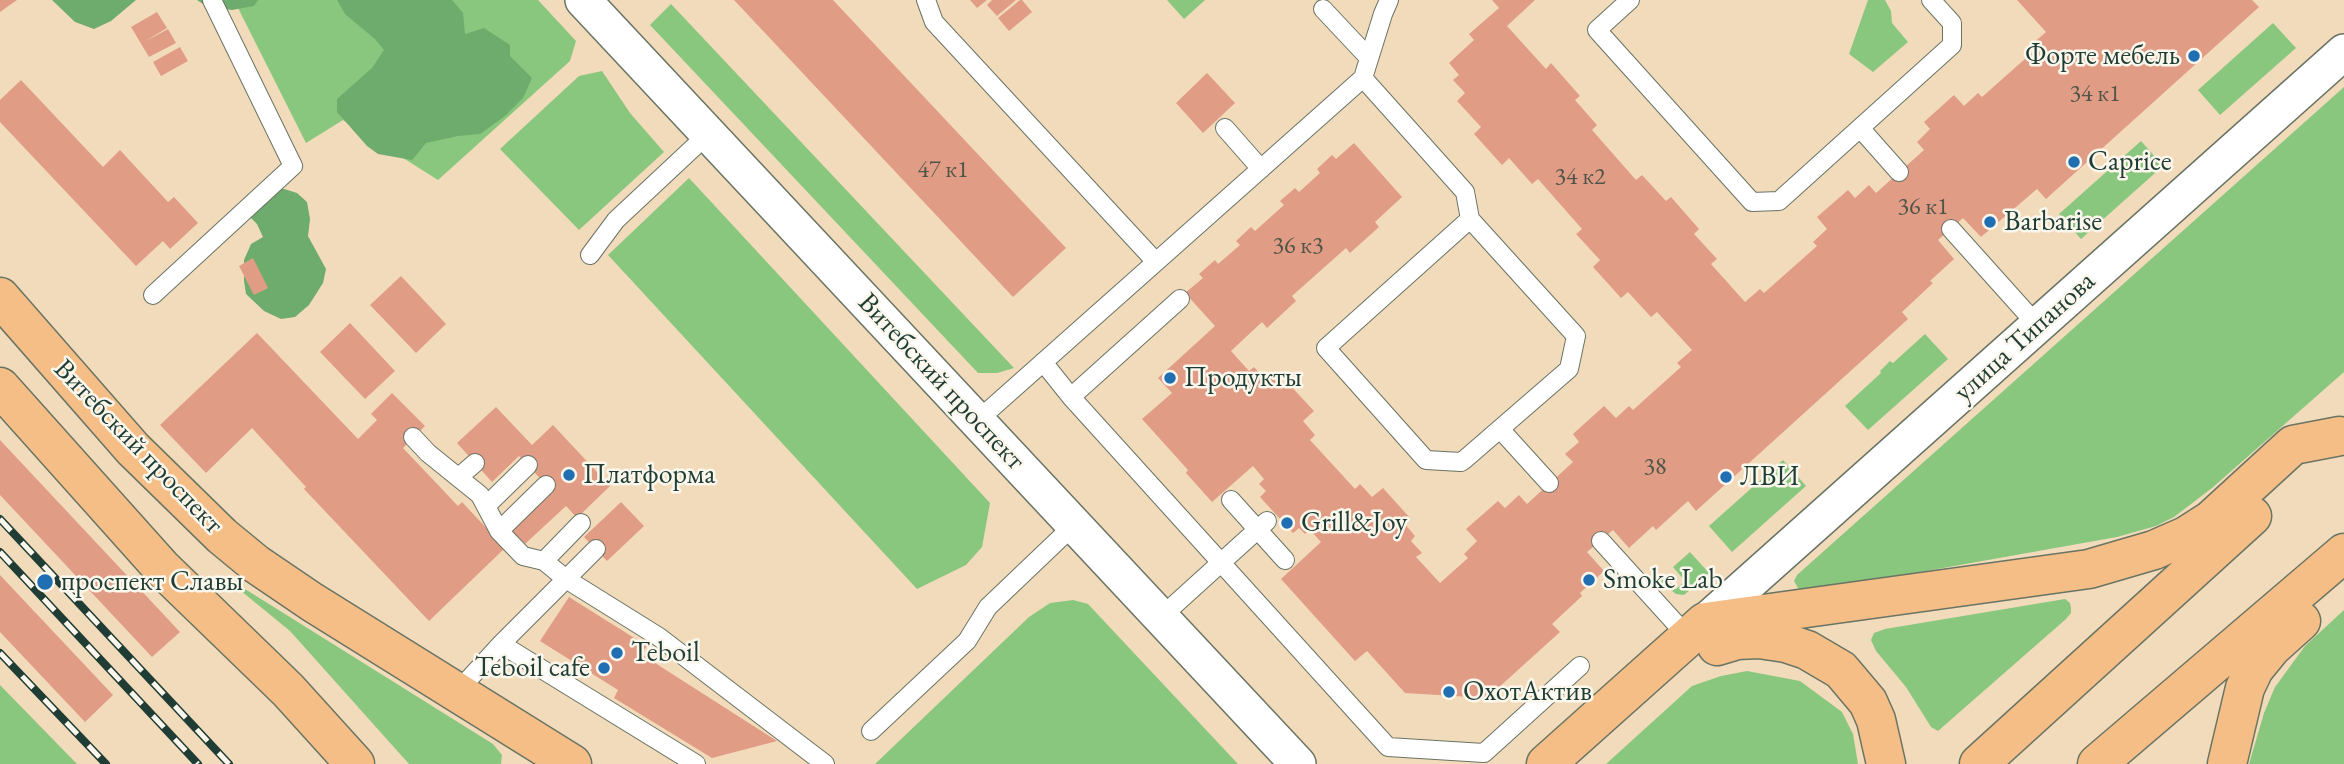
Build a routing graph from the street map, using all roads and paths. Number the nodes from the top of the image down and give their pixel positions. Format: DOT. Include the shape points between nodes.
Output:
graph roads {
  1 [pos="212,0"];
  2 [pos="583,0"];
  3 [pos="926,0"];
  4 [pos="1390,0"];
  5 [pos="1630,0"];
  6 [pos="1931,0"];
  7 [pos="1323,9"];
  8 [pos="2344,52"];
  9 [pos="1369,58"];
  10 [pos="1363,78"];
  11 [pos="1225,128"];
  12 [pos="1860,128"];
  13 [pos="708,134"];
  14 [pos="1261,169"];
  15 [pos="1899,172"];
  16 [pos="1470,219"];
  17 [pos="1951,229"];
  18 [pos="590,255"];
  19 [pos="1156,262"];
  20 [pos="153,295"];
  21 [pos="0,297"];
  22 [pos="1180,299"];
  23 [pos="2038,326"];
  24 [pos="1043,362"];
  25 [pos="0,387"];
  26 [pos="1071,397"];
  27 [pos="977,421"];
  28 [pos="1500,429"];
  29 [pos="2342,434"];
  30 [pos="413,438"];
  31 [pos="475,463"];
  32 [pos="528,466"];
  33 [pos="460,476"];
  34 [pos="1549,483"];
  35 [pos="546,485"];
  36 [pos="1231,499"];
  37 [pos="486,506"];
  38 [pos="582,523"];
  39 [pos="1074,524"];
  40 [pos="1263,526"];
  41 [pos="499,531"];
  42 [pos="1601,541"];
  43 [pos="596,549"];
  44 [pos="2344,554"];
  45 [pos="1285,560"];
  46 [pos="544,561"];
  47 [pos="1221,563"];
  48 [pos="566,579"];
  49 [pos="2344,584"];
  50 [pos="1161,617"];
  51 [pos="1698,636"];
  52 [pos="501,644"];
  53 [pos="1580,666"];
  54 [pos="457,692"];
  55 [pos="871,731"];
  56 [pos="355,764"];
  57 [pos="572,764"];
  58 [pos="696,764"];
  59 [pos="825,764"];
  60 [pos="1298,764"];
  61 [pos="1546,764"];
  62 [pos="1886,764"];
  63 [pos="1979,764"];
  64 [pos="2097,764"];
  65 [pos="2227,764"];
  1 -- 20 [label="lane" via="293,166"];
  2 -- 13 [label="street, Витебский проспект"];
  3 -- 19 [label="lane" via="934,22"];
  4 -- 9 [label="lane"];
  5 -- 12 [label="lane" via="1597,30 1752,202 1779,201"];
  6 -- 12 [label="lane" via="1952,23 1952,45"];
  7 -- 9 [label="lane"];
  8 -- 23 [label="street, улица Типанова"];
  9 -- 10 [label="lane"];
  10 -- 14 [label="lane"];
  10 -- 16 [label="lane" via="1465,192"];
  11 -- 14 [label="lane"];
  12 -- 15 [label="lane"];
  13 -- 18 [label="lane" via="617,219"];
  13 -- 27 [label="street, Витебский проспект"];
  14 -- 19 [label="lane"];
  16 -- 28 [label="lane" via="1576,336 1569,369"];
  16 -- 28 [label="lane" via="1325,348 1426,460 1461,462"];
  17 -- 23 [label="lane"];
  19 -- 24 [label="lane"];
  21 -- 54 [label="main road, Витебский проспект" via="133,449 222,536 256,564"];
  22 -- 26 [label="lane"];
  23 -- 51 [label="street, улица Типанова"];
  24 -- 26 [label="lane"];
  24 -- 27 [label="lane"];
  25 -- 56 [label="main road, Витебский проспект" via="162,568 288,690"];
  26 -- 47 [label="lane"];
  27 -- 39 [label="street, Витебский проспект"];
  28 -- 34 [label="lane"];
  29 -- 51 [label="main road" via="2293,445 2211,520 2141,554 2089,569"];
  29 -- 63 [label="main road"];
  30 -- 33 [label="lane"];
  31 -- 33 [label="lane"];
  32 -- 37 [label="lane"];
  33 -- 37 [label="lane"];
  35 -- 41 [label="lane"];
  36 -- 40 [label="lane"];
  37 -- 41 [label="lane"];
  38 -- 46 [label="lane"];
  39 -- 50 [label="street, Витебский проспект"];
  39 -- 55 [label="lane" via="988,607 967,641"];
  40 -- 45 [label="lane"];
  40 -- 47 [label="lane"];
  41 -- 46 [label="lane" via="523,556"];
  42 -- 51 [label="lane"];
  43 -- 48 [label="lane"];
  44 -- 64 [label="main road"];
  46 -- 48 [label="lane"];
  47 -- 50 [label="lane"];
  47 -- 53 [label="lane" via="1388,747 1484,753"];
  48 -- 52 [label="lane"];
  48 -- 59 [label="lane" via="659,637"];
  49 -- 65 [label="main road" via="2272,647 2254,669"];
  50 -- 60 [label="street, Витебский проспект"];
  51 -- 61 [label="main road" via="1658,662"];
  51 -- 62 [label="main road" via="1786,643 1824,658 1841,670 1868,702"];
  52 -- 54 [label="lane"];
  52 -- 58 [label="lane"];
  54 -- 57 [label="main road, Витебский проспект"];
}
